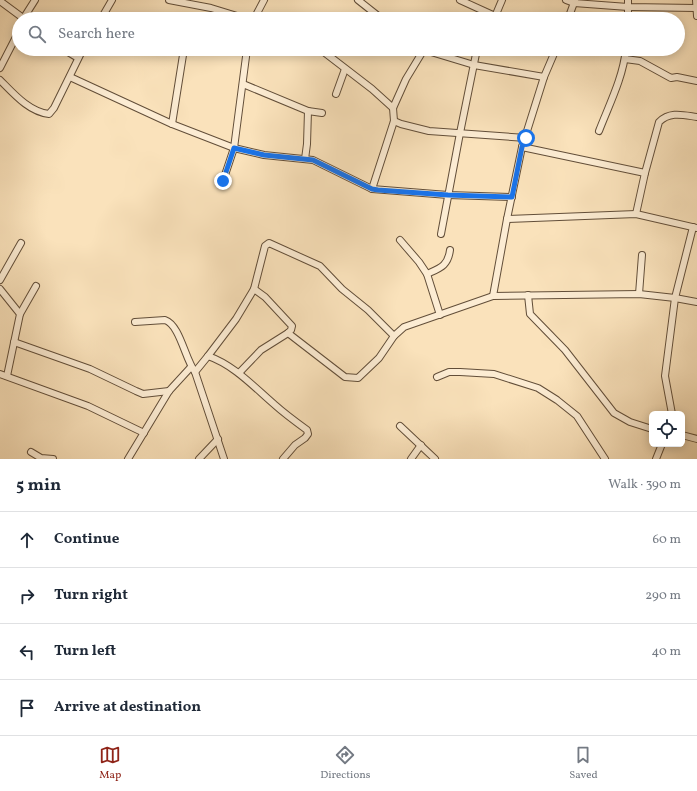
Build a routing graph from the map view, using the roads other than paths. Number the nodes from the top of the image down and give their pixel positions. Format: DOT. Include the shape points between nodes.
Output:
graph roads {
  1 [pos="35,0"];
  2 [pos="112,0"];
  3 [pos="170,0"];
  4 [pos="264,0"];
  5 [pos="358,0"];
  6 [pos="460,0"];
  7 [pos="502,0"];
  8 [pos="566,0"];
  9 [pos="628,0"];
  10 [pos="696,0"];
  11 [pos="574,1"];
  12 [pos="0,2"];
  13 [pos="628,8"];
  14 [pos="696,8"];
  15 [pos="14,12"];
  16 [pos="27,12"];
  17 [pos="105,12"];
  18 [pos="224,12"];
  19 [pos="258,12"];
  20 [pos="373,12"];
  21 [pos="483,12"];
  22 [pos="497,12"];
  23 [pos="570,12"];
  24 [pos="628,12"];
  25 [pos="697,16"];
  26 [pos="12,45"];
  27 [pos="75,56"];
  28 [pos="183,56"];
  29 [pos="246,56"];
  30 [pos="328,56"];
  31 [pos="419,56"];
  32 [pos="442,56"];
  33 [pos="476,56"];
  34 [pos="553,56"];
  35 [pos="625,56"];
  36 [pos="78,58"];
  37 [pos="625,59"];
  38 [pos="474,66"];
  39 [pos="0,68"];
  40 [pos="345,70"];
  41 [pos="70,77"];
  42 [pos="544,77"];
  43 [pos="0,80"];
  44 [pos="697,81"];
  45 [pos="243,84"];
  46 [pos="336,94"];
  47 [pos="393,108"];
  48 [pos="308,112"];
  49 [pos="322,113"];
  50 [pos="697,117"];
  51 [pos="394,121"];
  52 [pos="172,124"];
  53 [pos="599,131"];
  54 [pos="460,133"];
  55 [pos="526,138"];
  56 [pos="522,147"];
  57 [pos="234,148"];
  58 [pos="305,159"];
  59 [pos="645,173"];
  60 [pos="223,181"];
  61 [pos="372,189"];
  62 [pos="448,195"];
  63 [pos="512,197"];
  64 [pos="636,214"];
  65 [pos="507,219"];
  66 [pos="695,227"];
  67 [pos="441,234"];
  68 [pos="400,240"];
  69 [pos="21,243"];
  70 [pos="450,250"];
  71 [pos="642,255"];
  72 [pos="427,274"];
  73 [pos="0,280"];
  74 [pos="36,286"];
  75 [pos="0,289"];
  76 [pos="254,289"];
  77 [pos="639,294"];
  78 [pos="528,295"];
  79 [pos="493,296"];
  80 [pos="675,298"];
  81 [pos="697,302"];
  82 [pos="20,314"];
  83 [pos="440,315"];
  84 [pos="135,322"];
  85 [pos="288,333"];
  86 [pos="394,336"];
  87 [pos="14,342"];
  88 [pos="208,356"];
  89 [pos="191,367"];
  90 [pos="195,372"];
  91 [pos="239,373"];
  92 [pos="0,374"];
  93 [pos="7,376"];
  94 [pos="437,377"];
  95 [pos="169,391"];
  96 [pos="671,411"];
  97 [pos="400,426"];
  98 [pos="649,428"];
  99 [pos="144,433"];
  100 [pos="685,436"];
  101 [pos="218,439"];
  102 [pos="697,439"];
  103 [pos="421,445"];
  104 [pos="661,447"];
  105 [pos="31,452"];
  106 [pos="432,458"];
  107 [pos="53,459"];
  108 [pos="128,459"];
  109 [pos="199,459"];
  110 [pos="224,459"];
  111 [pos="283,459"];
  112 [pos="411,459"];
  113 [pos="605,459"];
  114 [pos="656,459"];
  1 -- 16 [label="street"];
  2 -- 17 [label="street"];
  3 -- 18 [label="street"];
  4 -- 19 [label="street"];
  5 -- 20 [label="street"];
  6 -- 21 [label="street"];
  7 -- 22 [label="street"];
  8 -- 11 [label="street"];
  9 -- 13 [label="street"];
  10 -- 14 [label="street"];
  11 -- 13 [label="street"];
  11 -- 23 [label="street"];
  12 -- 15 [label="street"];
  13 -- 14 [label="street"];
  13 -- 24 [label="street"];
  14 -- 25 [label="street"];
  26 -- 39 [label="street"];
  27 -- 36 [label="street"];
  28 -- 52 [label="street"];
  29 -- 45 [label="street"];
  30 -- 40 [label="street"];
  31 -- 47 [label="street"];
  32 -- 38 [label="street"];
  33 -- 38 [label="street"];
  34 -- 42 [label="street"];
  35 -- 37 [label="street"];
  36 -- 41 [label="street"];
  37 -- 44 [label="street" via="640,61 671,78"];
  37 -- 53 [label="street"];
  38 -- 42 [label="street"];
  38 -- 54 [label="street"];
  40 -- 46 [label="street"];
  40 -- 47 [label="street"];
  41 -- 43 [label="street" via="49,114 31,108"];
  41 -- 52 [label="street"];
  42 -- 55 [label="street"];
  45 -- 48 [label="street"];
  45 -- 57 [label="street"];
  47 -- 51 [label="street"];
  48 -- 49 [label="street"];
  48 -- 58 [label="street"];
  50 -- 59 [label="street" via="675,114 659,122"];
  51 -- 54 [label="street" via="429,131"];
  51 -- 61 [label="street"];
  52 -- 57 [label="street"];
  54 -- 55 [label="street"];
  54 -- 62 [label="street"];
  55 -- 56 [label="street"];
  56 -- 59 [label="street"];
  56 -- 63 [label="street"];
  57 -- 58 [label="street" via="264,155"];
  57 -- 60 [label="street"];
  58 -- 61 [label="street" via="318,162"];
  59 -- 64 [label="street"];
  61 -- 62 [label="street"];
  62 -- 63 [label="street"];
  62 -- 67 [label="street"];
  63 -- 65 [label="street"];
  64 -- 65 [label="street"];
  64 -- 66 [label="street"];
  65 -- 79 [label="street"];
  66 -- 80 [label="street"];
  68 -- 72 [label="street"];
  69 -- 73 [label="street"];
  70 -- 72 [label="street" via="448,260 443,266"];
  71 -- 77 [label="street"];
  72 -- 83 [label="street"];
  74 -- 82 [label="street"];
  75 -- 82 [label="street"];
  76 -- 85 [label="street" via="292,326"];
  76 -- 86 [label="street" via="265,246 272,244 320,266"];
  76 -- 88 [label="street" via="236,319"];
  77 -- 78 [label="street"];
  77 -- 80 [label="street"];
  78 -- 79 [label="street"];
  78 -- 98 [label="street" via="530,314 565,350 614,413"];
  79 -- 83 [label="street"];
  80 -- 81 [label="street"];
  80 -- 96 [label="street" via="665,376"];
  82 -- 87 [label="street"];
  83 -- 86 [label="street" via="404,327"];
  84 -- 89 [label="street" via="169,322 180,338"];
  85 -- 86 [label="street" via="346,377 351,378 358,378 370,368"];
  85 -- 91 [label="street" via="261,350"];
  87 -- 93 [label="street"];
  87 -- 95 [label="street" via="90,369 136,392 143,394"];
  88 -- 90 [label="street"];
  88 -- 91 [label="street"];
  89 -- 90 [label="street"];
  89 -- 95 [label="street"];
  90 -- 101 [label="street"];
  91 -- 111 [label="street" via="307,430 305,438"];
  92 -- 93 [label="street"];
  93 -- 99 [label="street" via="88,406"];
  94 -- 113 [label="street" via="449,372 494,374 538,388 577,416"];
  95 -- 99 [label="street"];
  97 -- 103 [label="street"];
  99 -- 108 [label="street"];
  100 -- 102 [label="street"];
  101 -- 109 [label="street"];
  101 -- 110 [label="street"];
  103 -- 106 [label="street"];
  103 -- 112 [label="street"];
  104 -- 114 [label="street"];
  105 -- 107 [label="street" via="41,458"];
}
